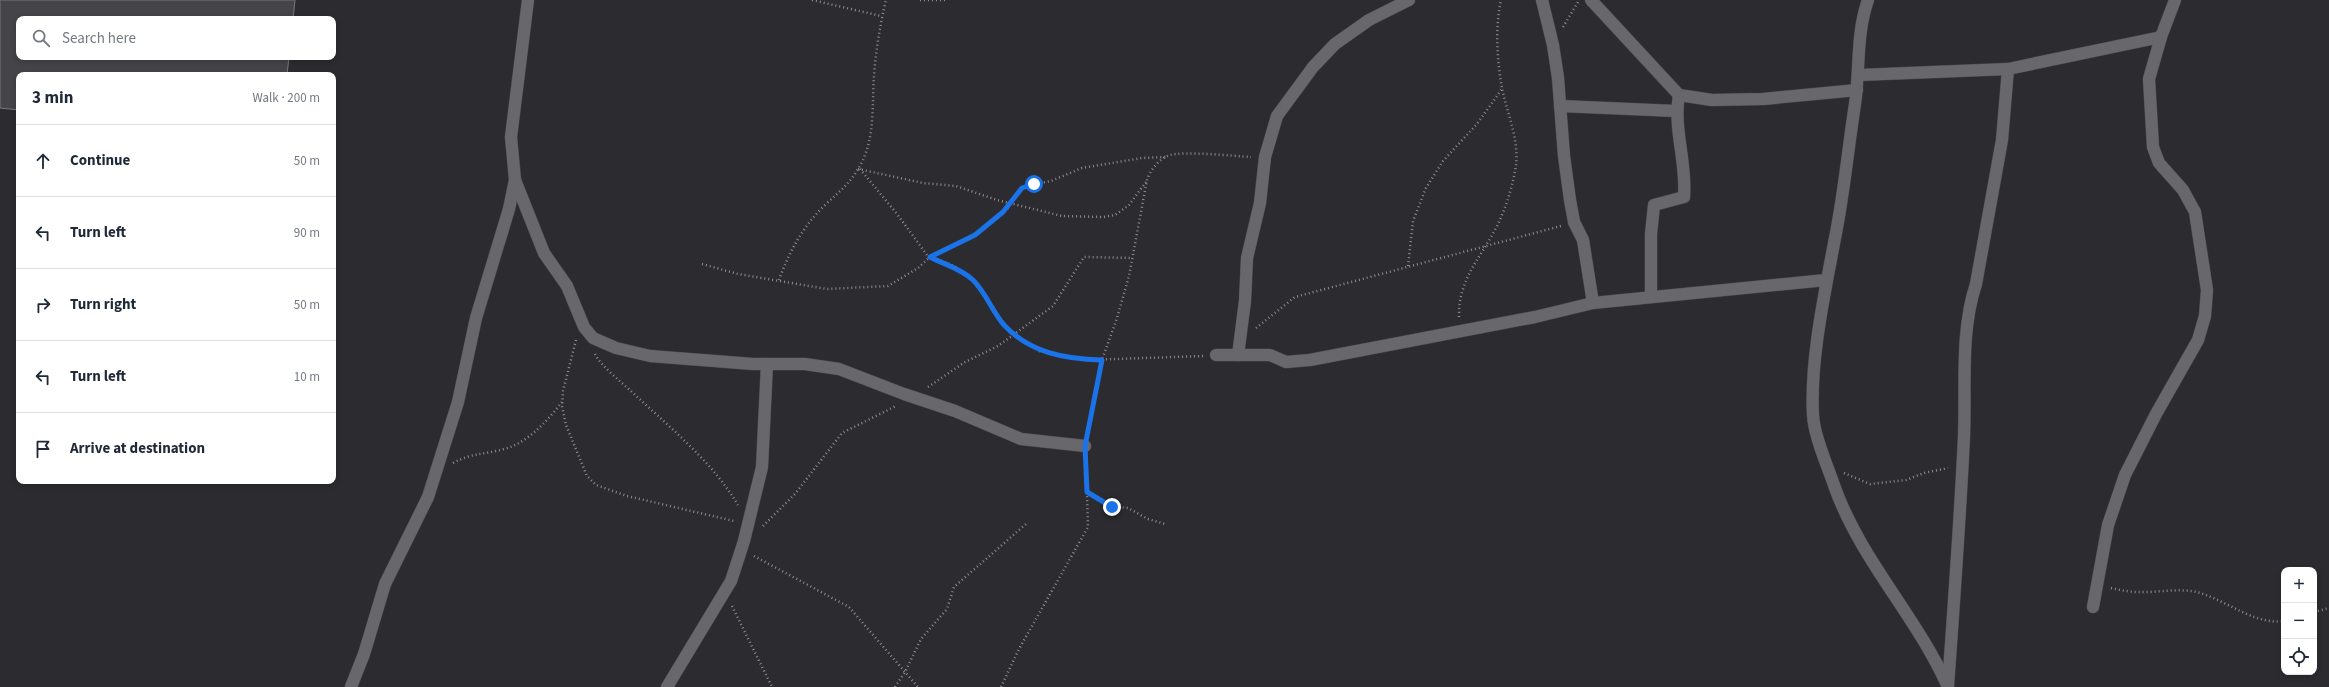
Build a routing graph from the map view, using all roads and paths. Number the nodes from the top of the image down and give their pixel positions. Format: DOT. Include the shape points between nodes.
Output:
graph roads {
  1 [pos="528,0"];
  2 [pos="812,0"];
  3 [pos="886,0"];
  4 [pos="920,0"];
  5 [pos="946,0"];
  6 [pos="1408,0"];
  7 [pos="1502,0"];
  8 [pos="1542,0"];
  9 [pos="1579,0"];
  10 [pos="1591,0"];
  11 [pos="1868,0"];
  12 [pos="2175,0"];
  13 [pos="881,16"];
  14 [pos="2161,37"];
  15 [pos="1553,45"];
  16 [pos="2008,69"];
  17 [pos="1859,75"];
  18 [pos="1503,89"];
  19 [pos="1857,90"];
  20 [pos="1679,96"];
  21 [pos="1560,106"];
  22 [pos="1676,111"];
  23 [pos="1166,157"];
  24 [pos="1265,157"];
  25 [pos="859,169"];
  26 [pos="515,180"];
  27 [pos="1147,180"];
  28 [pos="1012,203"];
  29 [pos="1574,222"];
  30 [pos="1485,246"];
  31 [pos="930,257"];
  32 [pos="1132,258"];
  33 [pos="702,264"];
  34 [pos="1408,266"];
  35 [pos="779,280"];
  36 [pos="1826,280"];
  37 [pos="1651,297"];
  38 [pos="1593,303"];
  39 [pos="580,316"];
  40 [pos="1459,330"];
  41 [pos="587,331"];
  42 [pos="1014,334"];
  43 [pos="1239,342"];
  44 [pos="1216,355"];
  45 [pos="1238,355"];
  46 [pos="1102,360"];
  47 [pos="767,364"];
  48 [pos="913,398"];
  49 [pos="562,402"];
  50 [pos="1085,446"];
  51 [pos="1963,461"];
  52 [pos="1830,470"];
  53 [pos="435,472"];
  54 [pos="1087,492"];
  55 [pos="1026,524"];
  56 [pos="1165,524"];
  57 [pos="746,537"];
  58 [pos="728,584"];
  59 [pos="2098,586"];
  60 [pos="2093,606"];
  61 [pos="2329,608"];
  62 [pos="2317,611"];
  63 [pos="2281,621"];
  64 [pos="905,672"];
  65 [pos="351,687"];
  66 [pos="667,687"];
  67 [pos="772,687"];
  68 [pos="895,687"];
  69 [pos="918,687"];
  70 [pos="1001,687"];
  71 [pos="1948,687"];
  1 -- 26 [label="street" via="511,130"];
  2 -- 13 [label="path"];
  3 -- 13 [label="path"];
  4 -- 5 [label="path"];
  6 -- 24 [label="street" via="1369,20 1335,44 1313,67 1277,116"];
  7 -- 18 [label="path" via="1499,65"];
  8 -- 15 [label="street"];
  9 -- 15 [label="path"];
  10 -- 20 [label="street"];
  11 -- 17 [label="street" via="1863,14"];
  12 -- 14 [label="street"];
  13 -- 25 [label="path" via="870,136"];
  14 -- 16 [label="street"];
  14 -- 59 [label="street" via="2149,79 2153,147 2159,164 2183,190 2195,212 2207,290 2205,316 2195,346 2125,475 2108,525"];
  15 -- 21 [label="street"];
  16 -- 17 [label="street"];
  16 -- 51 [label="street" via="2002,140 1966,334"];
  17 -- 19 [label="street"];
  18 -- 30 [label="path" via="1515,144 1516,164 1512,185 1497,225"];
  18 -- 34 [label="path" via="1477,124 1443,161 1426,188 1413,221"];
  19 -- 20 [label="street" via="1764,99 1712,100"];
  19 -- 36 [label="street" via="1836,237"];
  20 -- 22 [label="street"];
  21 -- 22 [label="street"];
  21 -- 29 [label="street" via="1564,156"];
  22 -- 37 [label="street" via="1684,197 1656,204 1653,208"];
  23 -- 24 [label="path" via="1173,154"];
  23 -- 27 [label="path" via="1151,171"];
  23 -- 28 [label="path" via="1142,158 1082,168 1051,181 1025,186"];
  24 -- 43 [label="street" via="1260,204 1248,258"];
  25 -- 28 [label="path" via="923,184 956,186"];
  25 -- 31 [label="path"];
  25 -- 35 [label="path" via="844,189 825,205 797,239"];
  26 -- 39 [label="street" via="544,253 567,286"];
  26 -- 53 [label="street" via="509,209 476,318 458,402"];
  27 -- 28 [label="path" via="1129,205 1110,216 1062,216"];
  27 -- 32 [label="path"];
  28 -- 31 [label="path" via="975,235"];
  29 -- 30 [label="path"];
  29 -- 38 [label="street" via="1582,240"];
  30 -- 34 [label="path"];
  30 -- 40 [label="path" via="1463,283 1458,305"];
  31 -- 35 [label="path" via="918,268 884,286 827,289"];
  31 -- 42 [label="path" via="954,266 972,279"];
  32 -- 42 [label="path" via="1084,257 1053,306"];
  32 -- 46 [label="path" via="1117,318"];
  33 -- 35 [label="path" via="738,274"];
  34 -- 43 [label="path" via="1295,297"];
  36 -- 37 [label="street"];
  36 -- 52 [label="street" via="1812,402 1813,418"];
  37 -- 38 [label="street"];
  38 -- 40 [label="street" via="1535,317"];
  39 -- 41 [label="street"];
  39 -- 49 [label="path"];
  40 -- 45 [label="street" via="1310,360 1286,362 1270,355"];
  41 -- 47 [label="street" via="593,338 606,344 650,356"];
  41 -- 57 [label="path" via="596,357 704,459 722,480"];
  42 -- 46 [label="path" via="1039,351 1066,357"];
  42 -- 48 [label="path" via="998,346 965,362"];
  43 -- 45 [label="street"];
  44 -- 45 [label="street"];
  44 -- 46 [label="path"];
  46 -- 50 [label="path"];
  47 -- 48 [label="street" via="805,364 839,369"];
  47 -- 57 [label="street" via="762,467"];
  48 -- 50 [label="street" via="954,411 1021,439"];
  48 -- 57 [label="path" via="844,431 796,494"];
  49 -- 53 [label="path" via="548,420 507,448 478,452"];
  49 -- 57 [label="path" via="566,425 584,472 591,481 627,496 728,518 739,524"];
  50 -- 54 [label="path"];
  51 -- 52 [label="path" via="1911,479 1877,484 1867,484 1849,474"];
  51 -- 71 [label="street"];
  52 -- 71 [label="street" via="1836,489 1861,542 1933,655"];
  53 -- 65 [label="street" via="424,509 385,584 364,654"];
  54 -- 56 [label="path" via="1108,506 1128,508 1148,519"];
  54 -- 70 [label="path" via="1087,529 1022,643"];
  55 -- 64 [label="path" via="954,587 947,609 921,639"];
  57 -- 58 [label="street"];
  57 -- 64 [label="path" via="765,563 849,606"];
  58 -- 66 [label="street"];
  58 -- 67 [label="path" via="733,611"];
  59 -- 60 [label="street"];
  59 -- 63 [label="path" via="2139,592 2167,590 2204,594 2254,617"];
  61 -- 62 [label="path"];
  64 -- 68 [label="path"];
  64 -- 69 [label="path"];
}
